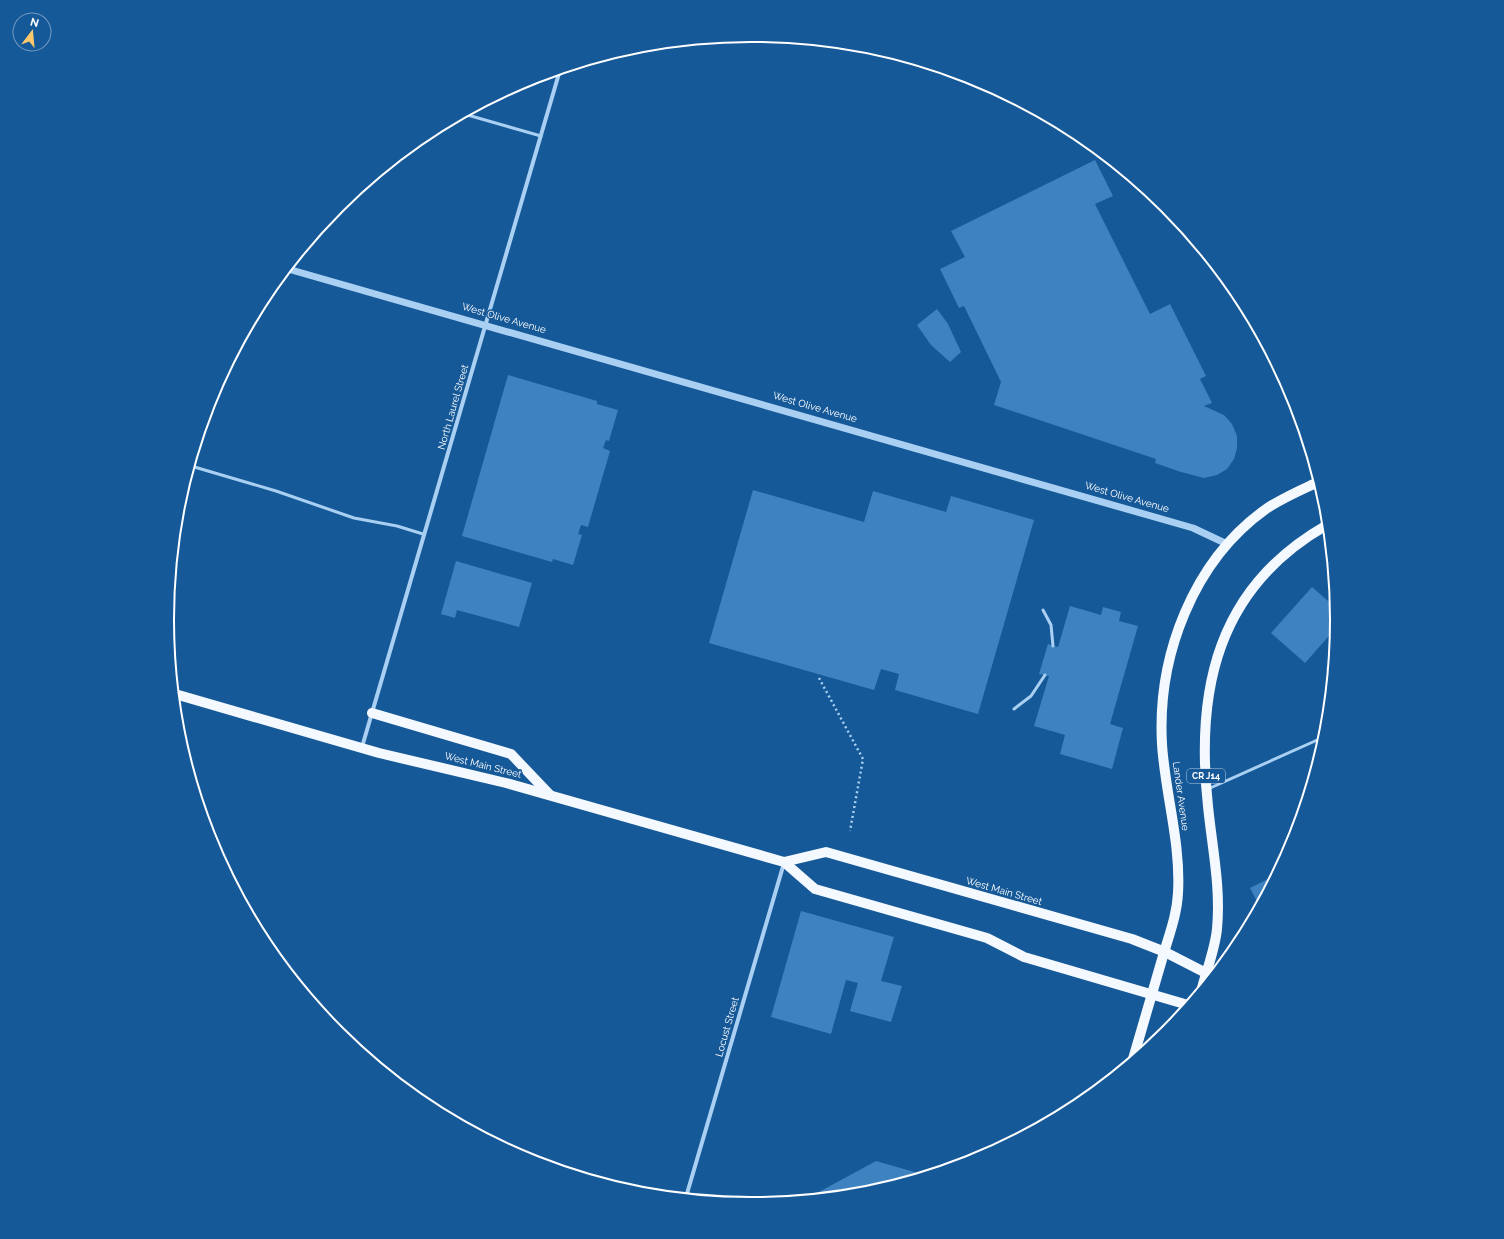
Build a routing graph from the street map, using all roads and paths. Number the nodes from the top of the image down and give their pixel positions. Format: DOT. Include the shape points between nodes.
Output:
graph roads {
  1 [pos="558,76"];
  2 [pos="470,116"];
  3 [pos="541,136"];
  4 [pos="293,269"];
  5 [pos="485,325"];
  6 [pos="195,467"];
  7 [pos="1313,485"];
  8 [pos="1322,528"];
  9 [pos="424,534"];
  10 [pos="1227,544"];
  11 [pos="1043,610"];
  12 [pos="1053,646"];
  13 [pos="1045,675"];
  14 [pos="819,678"];
  15 [pos="179,695"];
  16 [pos="1014,709"];
  17 [pos="372,713"];
  18 [pos="1316,741"];
  19 [pos="362,748"];
  20 [pos="1206,790"];
  21 [pos="550,795"];
  22 [pos="850,831"];
  23 [pos="784,862"];
  24 [pos="1165,952"];
  25 [pos="1210,972"];
  26 [pos="1207,974"];
  27 [pos="1152,994"];
  28 [pos="1183,1003"];
  29 [pos="1135,1052"];
  30 [pos="687,1193"];
  1 -- 3 [label="street, North Laurel Street"];
  2 -- 3 [label="lane"];
  3 -- 5 [label="street, North Laurel Street"];
  4 -- 5 [label="street, West Olive Avenue"];
  5 -- 9 [label="street, North Laurel Street"];
  5 -- 10 [label="street, West Olive Avenue" via="1193,528"];
  6 -- 9 [label="lane" via="354,518"];
  7 -- 10 [label="main road" via="1267,509"];
  8 -- 20 [label="main road, CR J14" via="1290,550 1263,575 1245,597 1221,646 1215,664 1207,713"];
  9 -- 17 [label="street, North Laurel Street"];
  10 -- 24 [label="main road, Lander Avenue" via="1210,566 1185,611 1166,681 1162,743 1176,848 1178,892 1174,920"];
  11 -- 12 [label="lane" via="1051,625"];
  13 -- 16 [label="lane" via="1031,696"];
  14 -- 22 [label="path" via="864,759"];
  15 -- 19 [label="main road, West Main Street"];
  17 -- 19 [label="street, North Laurel Street"];
  17 -- 21 [label="main road" via="511,754"];
  18 -- 20 [label="lane"];
  19 -- 21 [label="main road, West Main Street"];
  20 -- 25 [label="main road, CR J14" via="1218,901"];
  21 -- 23 [label="main road, West Main Street"];
  23 -- 24 [label="main road, West Main Street" via="826,852 1132,939"];
  23 -- 27 [label="main road, West Main Street" via="815,889 987,938 1024,957"];
  23 -- 30 [label="street, Locust Street"];
  24 -- 26 [label="main road, West Main Street"];
  24 -- 27 [label="main road, Lander Avenue"];
  27 -- 28 [label="main road, West Main Street"];
  27 -- 29 [label="main road, Lander Avenue"];
}
